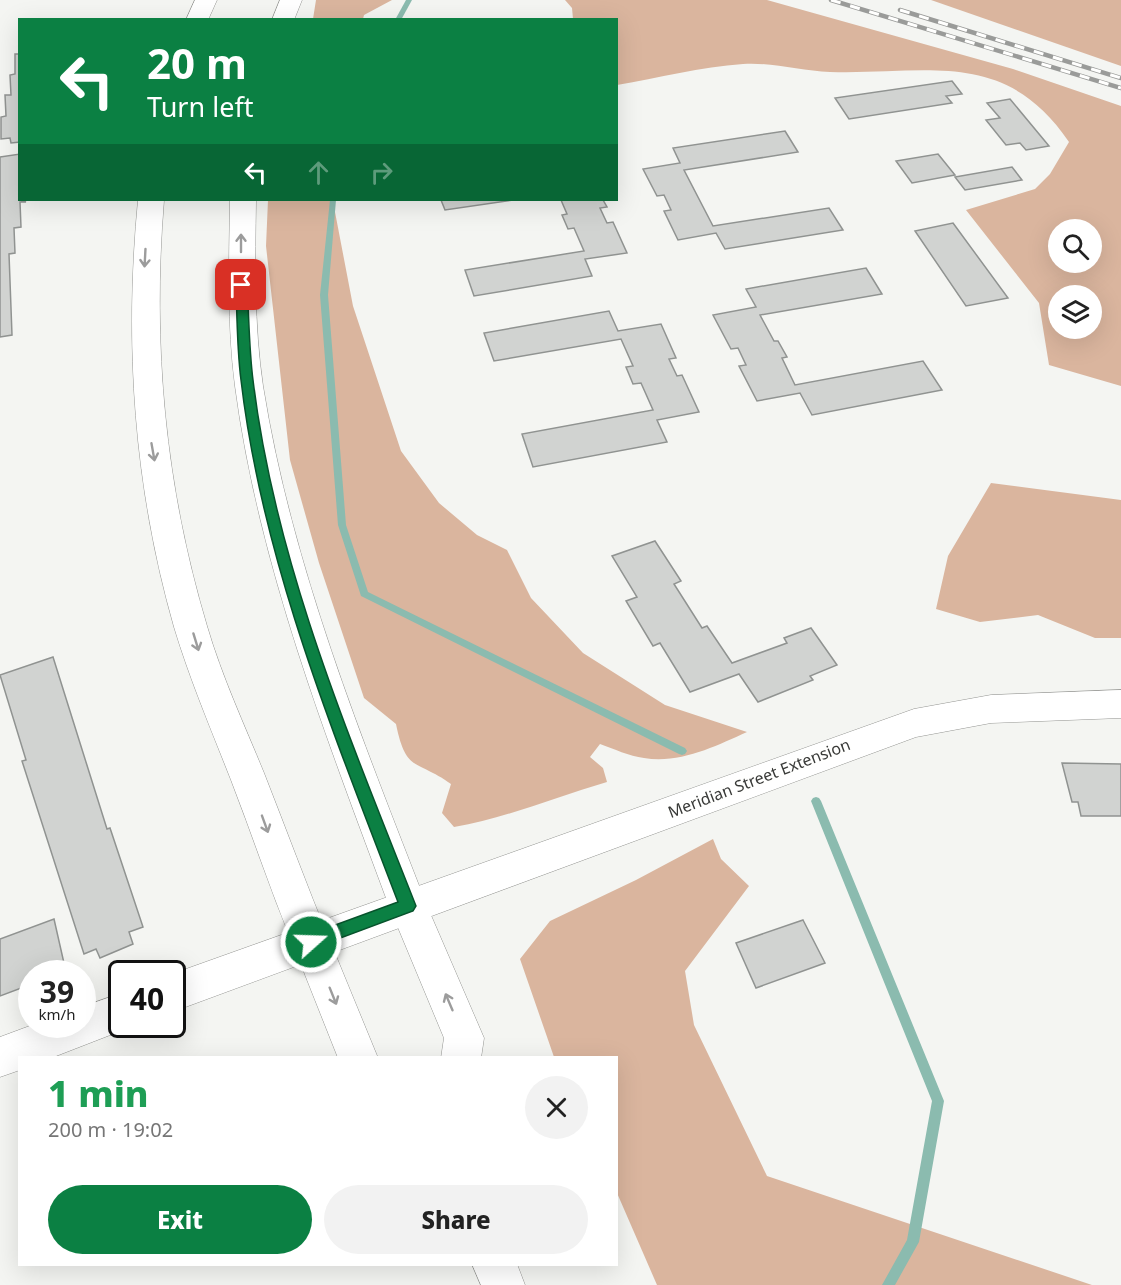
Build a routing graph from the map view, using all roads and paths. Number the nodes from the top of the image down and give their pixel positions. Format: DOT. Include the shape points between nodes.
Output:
graph roads {
  1 [pos="206,0"];
  2 [pos="291,0"];
  3 [pos="198,18"];
  4 [pos="284,18"];
  5 [pos="152,201"];
  6 [pos="243,201"];
  7 [pos="1121,704"];
  8 [pos="408,906"];
  9 [pos="311,942"];
  10 [pos="186,988"];
  11 [pos="108,1017"];
  12 [pos="357,1056"];
  13 [pos="461,1056"];
  14 [pos="0,1057"];
  15 [pos="495,1266"];
  16 [pos="503,1285"];
  1 -- 3 [label="main road"];
  2 -- 4 [label="main road"];
  5 -- 9 [label="main road, one-way" via="145,252 146,404 172,562 209,686"];
  8 -- 6 [label="main road, one-way" via="341,735 284,560 266,486 247,380 241,285"];
  7 -- 8 [label="main road, Meridian Street Extension" via="985,709 914,723"];
  8 -- 9 [label="main road, Meridian Street Extension"];
  13 -- 8 [label="main road, one-way" via="464,1038"];
  9 -- 10 [label="main road, Meridian Street Extension"];
  9 -- 12 [label="main road, one-way"];
  11 -- 14 [label="main road"];
  15 -- 16 [label="main road"];
}
